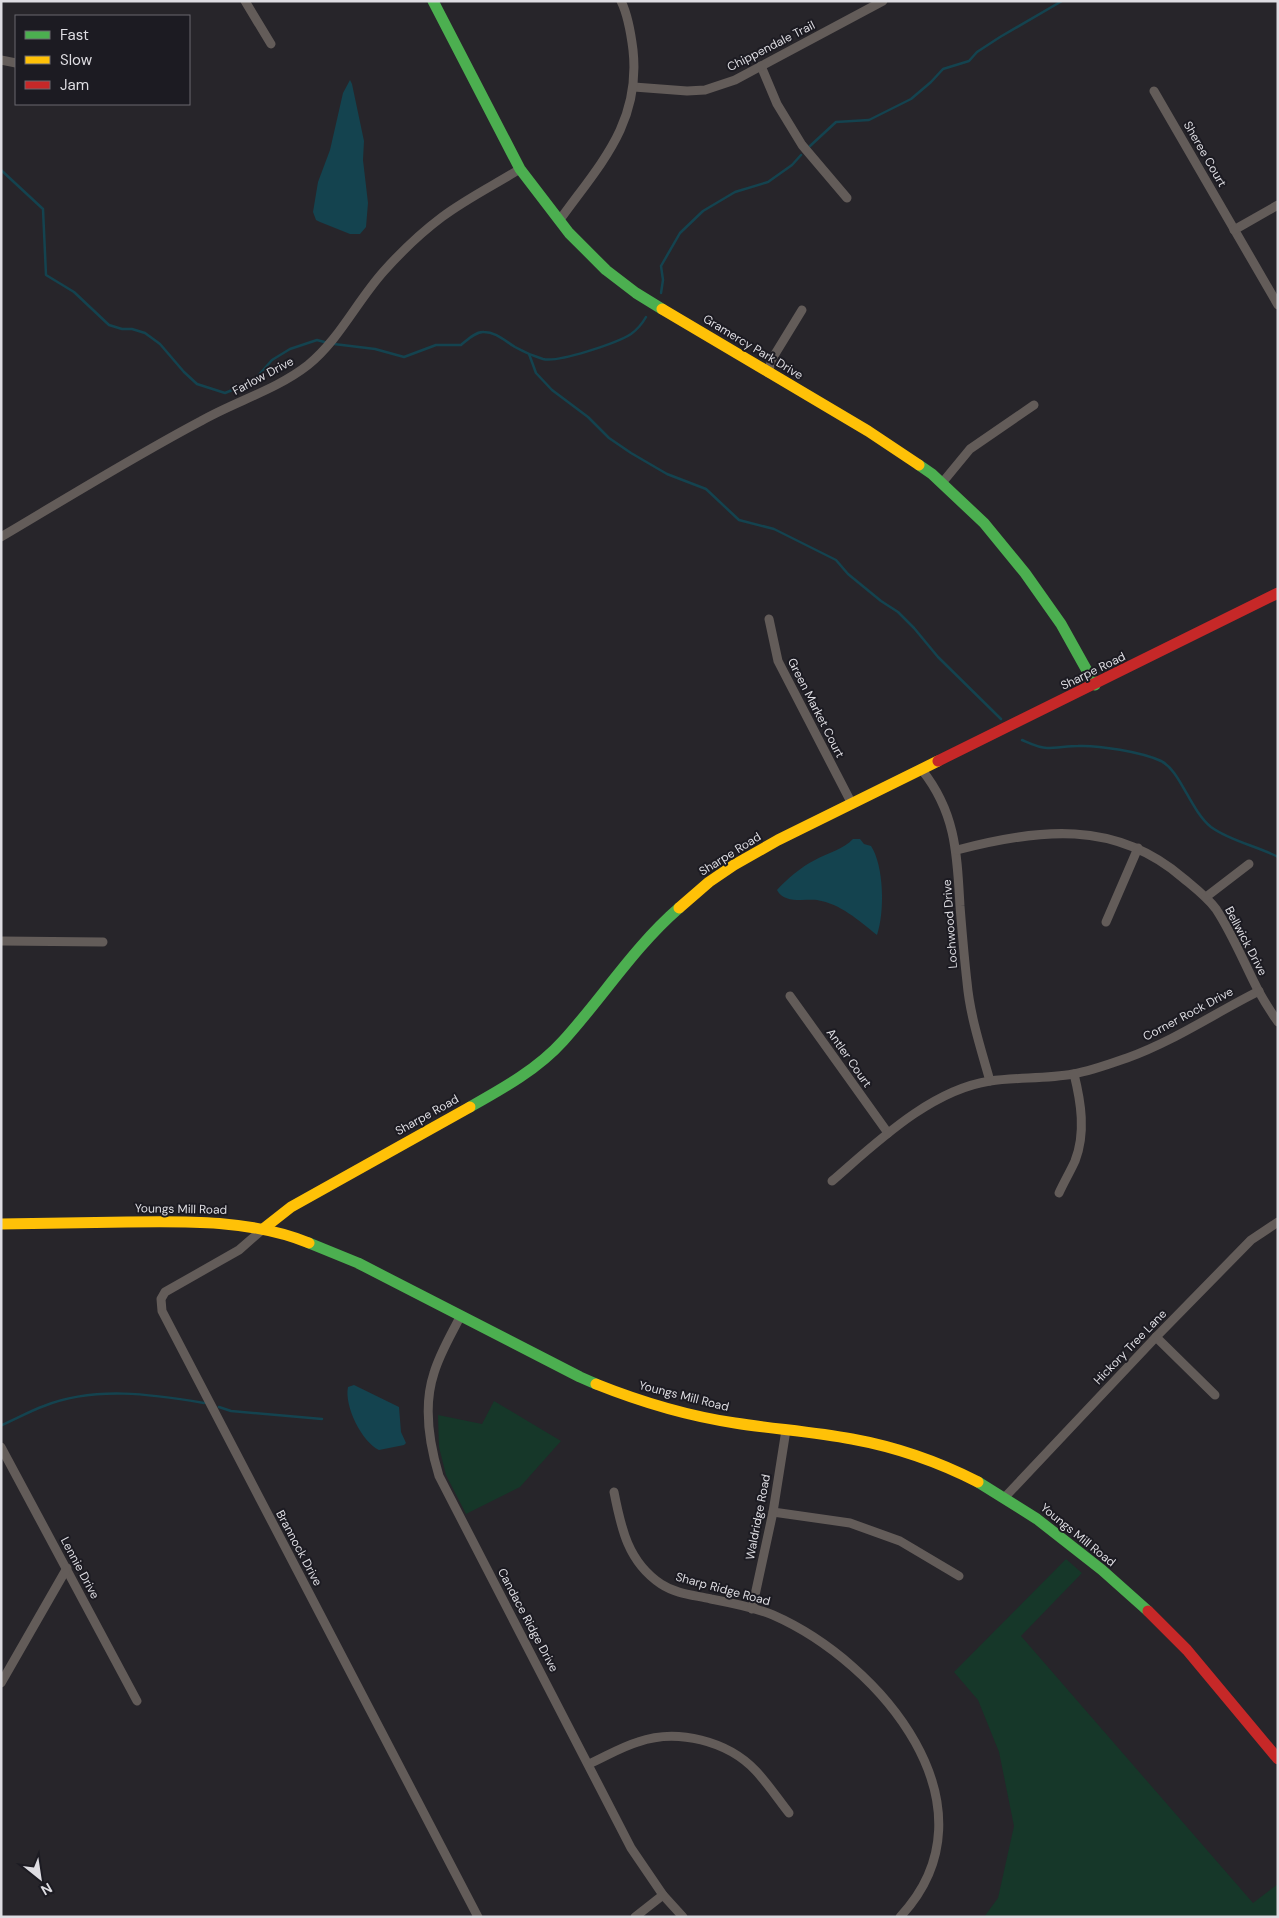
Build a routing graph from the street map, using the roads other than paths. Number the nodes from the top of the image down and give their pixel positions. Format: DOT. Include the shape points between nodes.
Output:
graph roads {
  1 [pos="245,1"];
  2 [pos="433,1"];
  3 [pos="621,1"];
  4 [pos="883,1"];
  5 [pos="271,44"];
  6 [pos="1,60"];
  7 [pos="15,63"];
  8 [pos="761,66"];
  9 [pos="634,87"];
  10 [pos="1154,91"];
  11 [pos="520,169"];
  12 [pos="847,198"];
  13 [pos="1278,205"];
  14 [pos="559,221"];
  15 [pos="1234,230"];
  16 [pos="1278,305"];
  17 [pos="802,310"];
  18 [pos="768,373"];
  19 [pos="1034,405"];
  20 [pos="942,483"];
  21 [pos="1,538"];
  22 [pos="1278,594"];
  23 [pos="769,618"];
  24 [pos="1095,685"];
  25 [pos="922,770"];
  26 [pos="852,804"];
  27 [pos="1138,848"];
  28 [pos="957,850"];
  29 [pos="1249,864"];
  30 [pos="1206,897"];
  31 [pos="1106,922"];
  32 [pos="1,941"];
  33 [pos="103,942"];
  34 [pos="1259,991"];
  35 [pos="790,996"];
  36 [pos="1278,1022"];
  37 [pos="1074,1074"];
  38 [pos="990,1082"];
  39 [pos="888,1133"];
  40 [pos="832,1181"];
  41 [pos="1059,1193"];
  42 [pos="1278,1222"];
  43 [pos="1,1224"];
  44 [pos="262,1229"];
  45 [pos="460,1317"];
  46 [pos="1156,1337"];
  47 [pos="1215,1395"];
  48 [pos="786,1430"];
  49 [pos="1,1447"];
  50 [pos="614,1492"];
  51 [pos="1006,1497"];
  52 [pos="773,1512"];
  53 [pos="67,1568"];
  54 [pos="959,1576"];
  55 [pos="752,1609"];
  56 [pos="1,1683"];
  57 [pos="137,1701"];
  58 [pos="1278,1759"];
  59 [pos="589,1764"];
  60 [pos="789,1813"];
  61 [pos="663,1895"];
  62 [pos="478,1917"];
  63 [pos="635,1917"];
  64 [pos="683,1917"];
  65 [pos="900,1917"];
  1 -- 5 [label="street"];
  2 -- 11 [label="street, Gramercy Park Drive"];
  3 -- 9 [label="street" via="631,37"];
  4 -- 8 [label="street, Chippendale Trail"];
  6 -- 7 [label="street"];
  8 -- 9 [label="street, Chippendale Trail" via="705,90"];
  8 -- 12 [label="street" via="777,104 802,145"];
  9 -- 14 [label="street" via="617,139"];
  10 -- 15 [label="street, Sheree Court"];
  11 -- 14 [label="street, Gramercy Park Drive"];
  11 -- 21 [label="street, Farlow Drive" via="442,217 407,248 383,272 326,348 310,364 269,390 170,437"];
  13 -- 15 [label="street"];
  14 -- 18 [label="street, Gramercy Park Drive" via="606,270 636,293"];
  15 -- 16 [label="street, Sheree Court"];
  17 -- 18 [label="street" via="772,359"];
  18 -- 20 [label="street, Gramercy Park Drive" via="868,431"];
  19 -- 20 [label="street" via="970,449"];
  20 -- 24 [label="street, Gramercy Park Drive" via="984,523 1025,573 1061,624"];
  22 -- 24 [label="street, Sharpe Road"];
  23 -- 26 [label="street, Green Market Court" via="778,661"];
  24 -- 25 [label="street, Sharpe Road"];
  25 -- 26 [label="street, Sharpe Road"];
  25 -- 28 [label="street, Lochwood Drive" via="944,806"];
  26 -- 44 [label="street, Sharpe Road" via="734,865 686,900 637,950 562,1042 528,1072 291,1207"];
  27 -- 28 [label="street, Bellwick Drive" via="1115,839 1065,832 986,842"];
  27 -- 30 [label="street, Bellwick Drive" via="1171,867"];
  27 -- 31 [label="street"];
  28 -- 38 [label="street, Lochwood Drive" via="969,997"];
  29 -- 30 [label="street"];
  30 -- 34 [label="street, Bellwick Drive" via="1228,929"];
  32 -- 33 [label="street"];
  34 -- 36 [label="street, Bellwick Drive"];
  34 -- 37 [label="street, Corner Rock Drive" via="1148,1049"];
  35 -- 39 [label="street, Antler Court"];
  37 -- 38 [label="street, Corner Rock Drive"];
  37 -- 41 [label="street" via="1082,1111 1081,1127 1076,1160"];
  38 -- 39 [label="street, Corner Rock Drive" via="957,1091 927,1106"];
  39 -- 40 [label="street, Corner Rock Drive"];
  42 -- 46 [label="street, Hickory Tree Lane" via="1251,1240"];
  43 -- 44 [label="street, Youngs Mill Road" via="188,1221"];
  44 -- 45 [label="street, Youngs Mill Road" via="295,1237 358,1263"];
  44 -- 62 [label="street, Brannock Drive" via="239,1250 165,1292 161,1299 162,1312"];
  45 -- 48 [label="street, Youngs Mill Road" via="580,1377 629,1397 684,1413"];
  45 -- 59 [label="street, Candace Ridge Drive" via="434,1373 428,1399 432,1454 439,1476"];
  46 -- 47 [label="street"];
  46 -- 51 [label="street, Hickory Tree Lane"];
  48 -- 51 [label="street, Youngs Mill Road" via="853,1439 900,1450 953,1469"];
  48 -- 52 [label="street, Waldridge Road"];
  49 -- 53 [label="street, Lennie Drive"];
  50 -- 55 [label="street, Sharp Ridge Road" via="621,1529 631,1549 643,1568 661,1584 679,1593"];
  51 -- 58 [label="street, Youngs Mill Road" via="1102,1570 1153,1615"];
  52 -- 54 [label="street" via="850,1523 900,1541"];
  52 -- 55 [label="street, Waldridge Road"];
  53 -- 56 [label="street"];
  53 -- 57 [label="street, Lennie Drive"];
  55 -- 65 [label="street, Sharp Ridge Road" via="773,1615 844,1658 876,1690 917,1742 934,1784 938,1827 931,1865 910,1906"];
  59 -- 60 [label="street" via="640,1741 667,1736 696,1739 728,1750 743,1760 756,1771"];
  59 -- 61 [label="street, Candace Ridge Drive" via="632,1848"];
  61 -- 63 [label="street"];
  61 -- 64 [label="street, Candace Ridge Drive"];
}
